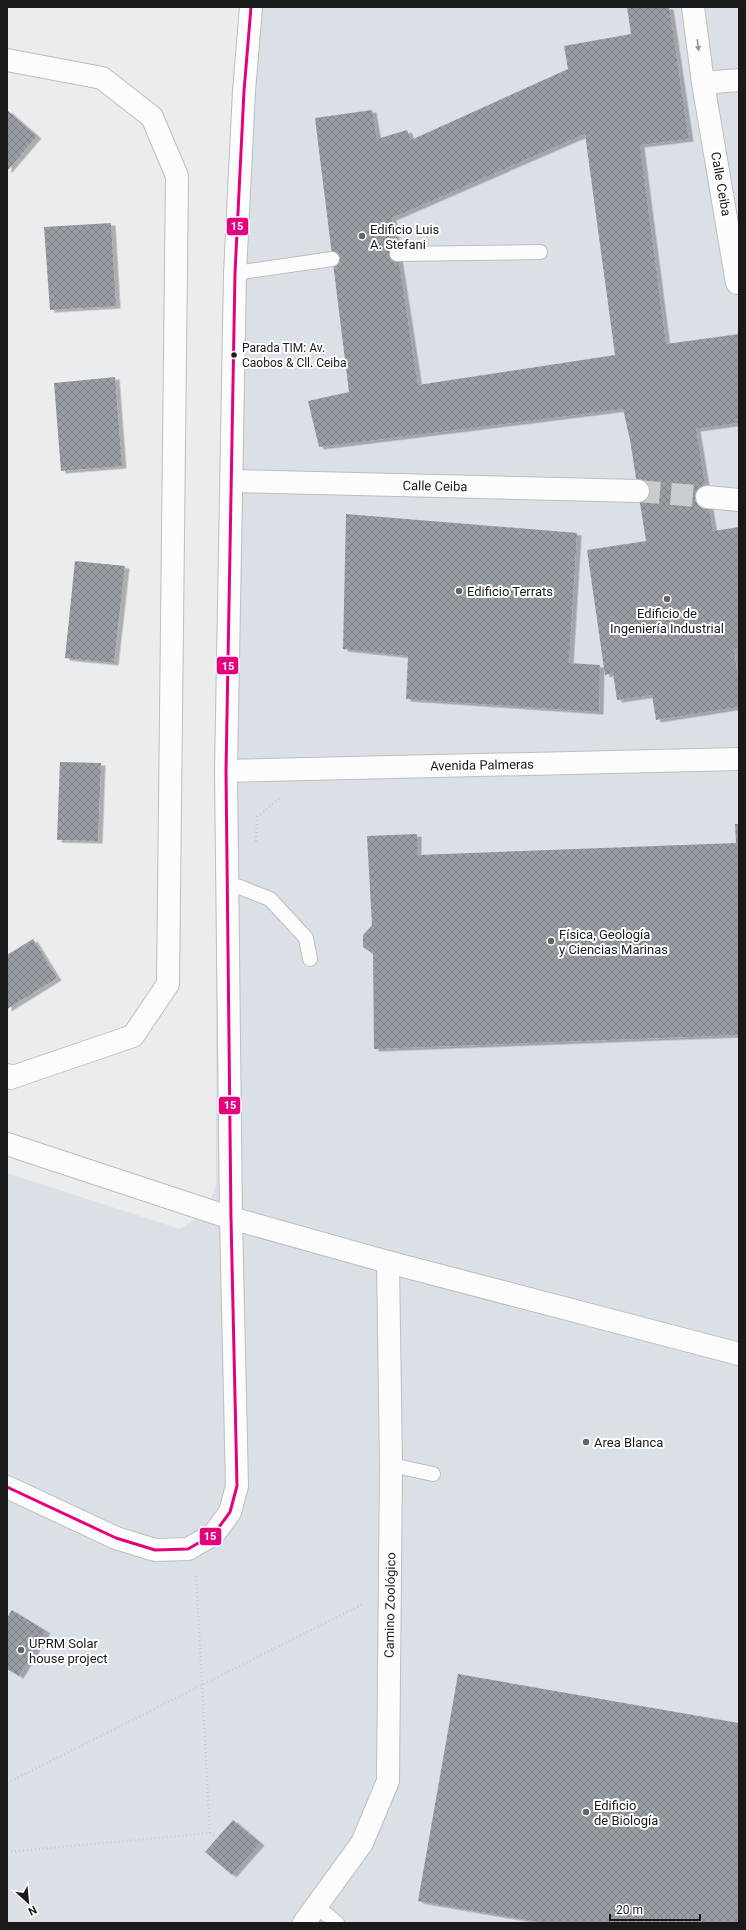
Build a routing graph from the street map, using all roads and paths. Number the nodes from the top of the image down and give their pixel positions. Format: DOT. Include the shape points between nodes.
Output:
graph roads {
  1 [pos="251,7"];
  2 [pos="693,7"];
  3 [pos="7,60"];
  4 [pos="739,80"];
  5 [pos="704,82"];
  6 [pos="540,252"];
  7 [pos="397,254"];
  8 [pos="332,259"];
  9 [pos="235,273"];
  10 [pos="739,283"];
  11 [pos="232,481"];
  12 [pos="638,491"];
  13 [pos="707,497"];
  14 [pos="739,500"];
  15 [pos="739,759"];
  16 [pos="226,771"];
  17 [pos="289,796"];
  18 [pos="255,847"];
  19 [pos="227,882"];
  20 [pos="310,960"];
  21 [pos="7,1075"];
  22 [pos="7,1144"];
  23 [pos="231,1218"];
  24 [pos="388,1262"];
  25 [pos="739,1354"];
  26 [pos="391,1465"];
  27 [pos="433,1474"];
  28 [pos="7,1487"];
  29 [pos="195,1545"];
  30 [pos="390,1590"];
  31 [pos="202,1687"];
  32 [pos="7,1783"];
  33 [pos="210,1833"];
  34 [pos="217,1840"];
  35 [pos="7,1852"];
  36 [pos="310,1915"];
  37 [pos="337,1923"];
  1 -- 9 [label="street"];
  2 -- 5 [label="street, Calle Ceiba, one-way"];
  3 -- 21 [label="street" via="102,78 152,117 177,176 168,984 133,1036 10,1078"];
  4 -- 5 [label="street"];
  5 -- 10 [label="street, Calle Ceiba"];
  6 -- 7 [label="lane"];
  8 -- 9 [label="lane"];
  9 -- 11 [label="street"];
  11 -- 12 [label="street, Calle Ceiba"];
  11 -- 16 [label="street"];
  13 -- 14 [label="street"];
  15 -- 16 [label="street, Avenida Palmeras"];
  16 -- 19 [label="street"];
  17 -- 18 [label="path" via="281,797 257,818"];
  19 -- 20 [label="lane" via="270,899 306,938"];
  19 -- 23 [label="street"];
  22 -- 23 [label="street"];
  23 -- 24 [label="street"];
  23 -- 29 [label="street" via="237,1486 230,1512 214,1534"];
  24 -- 25 [label="street"];
  24 -- 26 [label="street, Camino Zoológico"];
  26 -- 27 [label="lane"];
  26 -- 30 [label="street, Camino Zoológico"];
  28 -- 29 [label="street" via="116,1538 155,1550 188,1549"];
  29 -- 31 [label="path"];
  30 -- 31 [label="path"];
  30 -- 36 [label="street, Camino Zoológico" via="388,1781 362,1844"];
  31 -- 32 [label="path"];
  31 -- 33 [label="path"];
  33 -- 34 [label="path"];
  33 -- 35 [label="path"];
  36 -- 37 [label="lane"];
}
